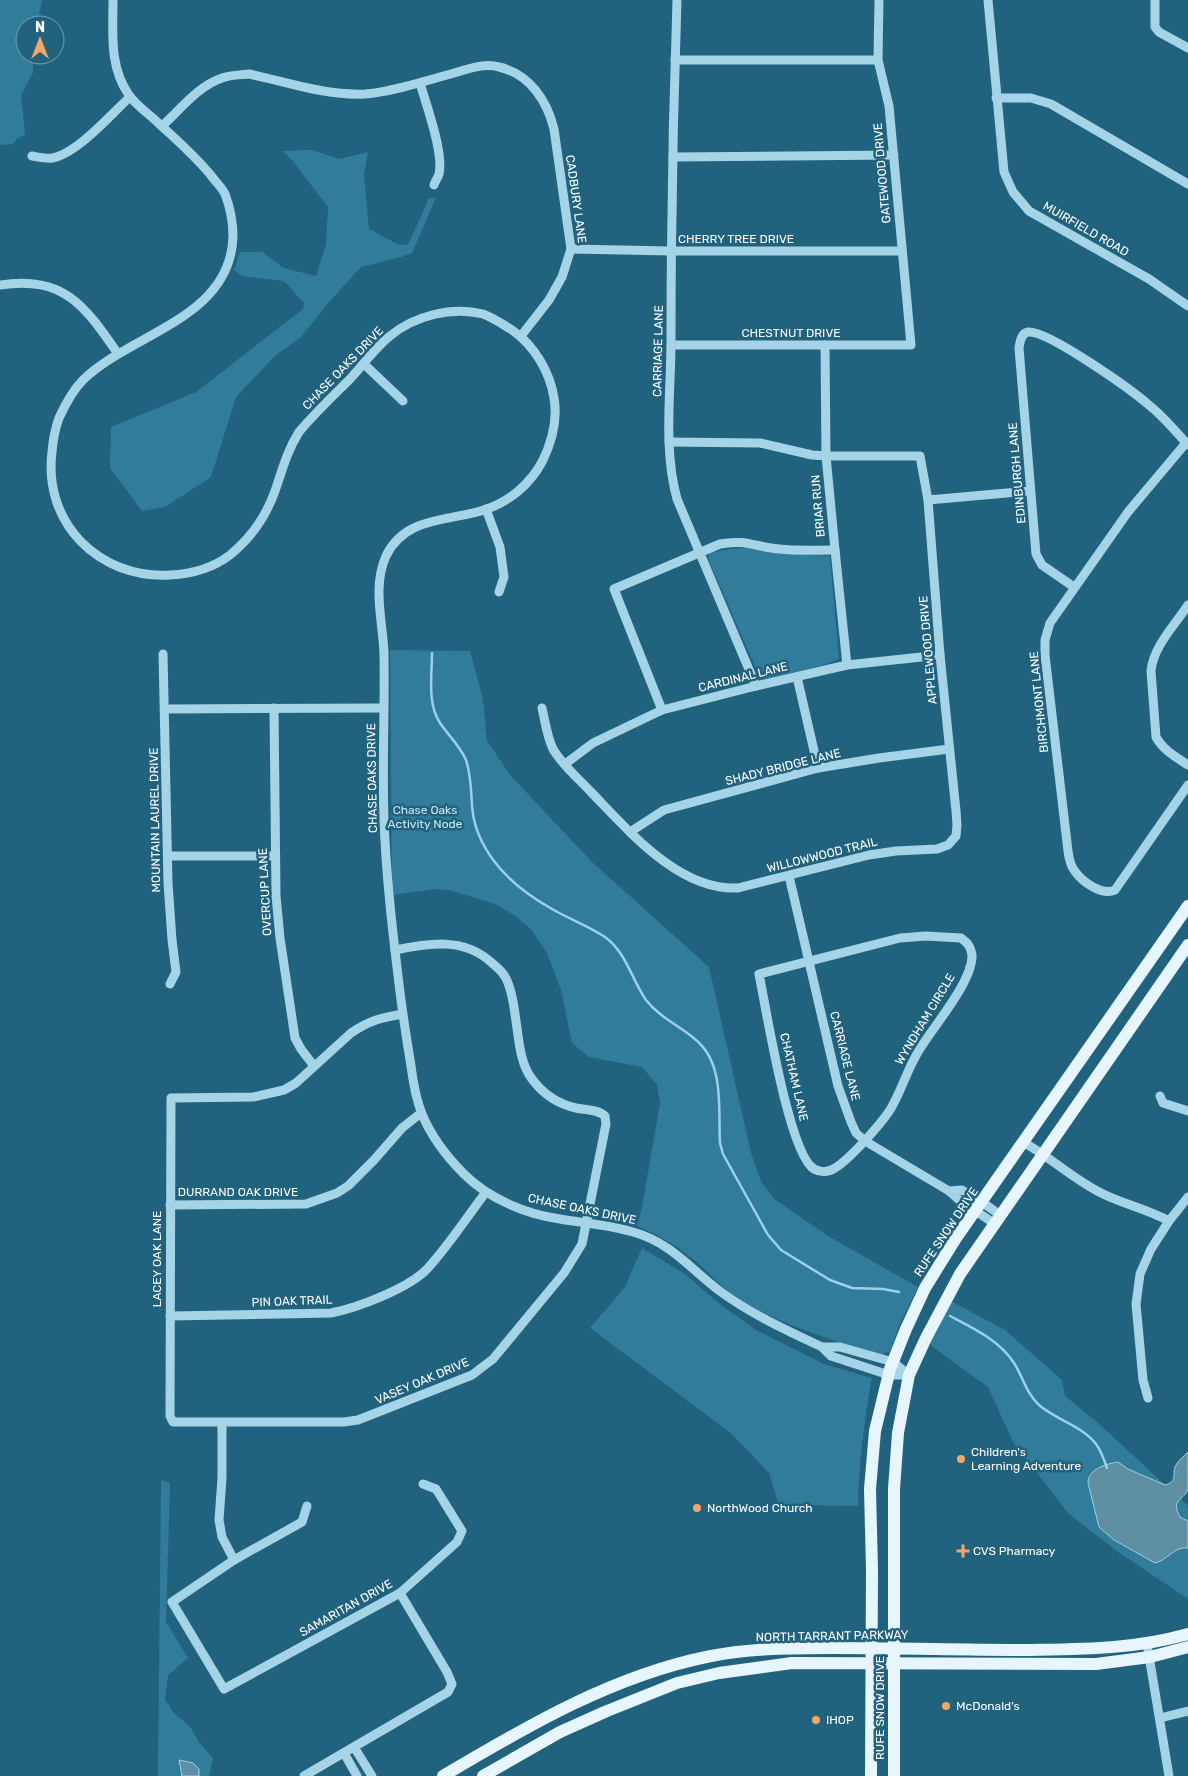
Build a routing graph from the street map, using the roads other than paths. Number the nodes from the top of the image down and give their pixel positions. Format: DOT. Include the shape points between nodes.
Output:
graph roads {
  1 [pos="113,0"];
  2 [pos="678,0"];
  3 [pos="879,0"];
  4 [pos="988,0"];
  5 [pos="1155,0"];
  6 [pos="1188,48"];
  7 [pos="675,60"];
  8 [pos="878,60"];
  9 [pos="420,83"];
  10 [pos="130,97"];
  11 [pos="996,98"];
  12 [pos="162,126"];
  13 [pos="32,156"];
  14 [pos="894,156"];
  15 [pos="673,157"];
  16 [pos="434,184"];
  17 [pos="1188,184"];
  18 [pos="571,249"];
  19 [pos="671,251"];
  20 [pos="902,251"];
  21 [pos="0,285"];
  22 [pos="1188,306"];
  23 [pos="521,336"];
  24 [pos="671,344"];
  25 [pos="825,345"];
  26 [pos="911,345"];
  27 [pos="118,354"];
  28 [pos="364,364"];
  29 [pos="403,401"];
  30 [pos="669,442"];
  31 [pos="1187,444"];
  32 [pos="826,456"];
  33 [pos="1030,491"];
  34 [pos="928,500"];
  35 [pos="486,509"];
  36 [pos="834,550"];
  37 [pos="700,553"];
  38 [pos="1074,587"];
  39 [pos="499,592"];
  40 [pos="1188,605"];
  41 [pos="164,654"];
  42 [pos="940,655"];
  43 [pos="848,665"];
  44 [pos="797,677"];
  45 [pos="756,686"];
  46 [pos="274,708"];
  47 [pos="384,708"];
  48 [pos="542,708"];
  49 [pos="166,709"];
  50 [pos="662,710"];
  51 [pos="949,749"];
  52 [pos="565,764"];
  53 [pos="1188,765"];
  54 [pos="818,768"];
  55 [pos="1188,785"];
  56 [pos="630,832"];
  57 [pos="952,841"];
  58 [pos="168,856"];
  59 [pos="275,856"];
  60 [pos="789,876"];
  61 [pos="1188,906"];
  62 [pos="1188,944"];
  63 [pos="395,950"];
  64 [pos="809,962"];
  65 [pos="170,984"];
  66 [pos="402,1014"];
  67 [pos="1101,1031"];
  68 [pos="1119,1044"];
  69 [pos="314,1066"];
  70 [pos="1160,1096"];
  71 [pos="1188,1111"];
  72 [pos="421,1113"];
  73 [pos="865,1141"];
  74 [pos="1023,1142"];
  75 [pos="1044,1154"];
  76 [pos="486,1192"];
  77 [pos="1188,1197"];
  78 [pos="170,1205"];
  79 [pos="979,1206"];
  80 [pos="998,1220"];
  81 [pos="1168,1222"];
  82 [pos="587,1223"];
  83 [pos="170,1316"];
  84 [pos="822,1347"];
  85 [pos="893,1362"];
  86 [pos="888,1375"];
  87 [pos="909,1375"];
  88 [pos="1148,1398"];
  89 [pos="172,1420"];
  90 [pos="222,1423"];
  91 [pos="423,1484"];
  92 [pos="307,1506"];
  93 [pos="234,1560"];
  94 [pos="400,1593"];
  95 [pos="1188,1634"];
  96 [pos="1147,1644"];
  97 [pos="1188,1647"];
  98 [pos="871,1648"];
  99 [pos="894,1648"];
  100 [pos="1016,1650"];
  101 [pos="1150,1657"];
  102 [pos="871,1663"];
  103 [pos="894,1664"];
  104 [pos="1016,1664"];
  105 [pos="569,1706"];
  106 [pos="1188,1711"];
  107 [pos="1160,1718"];
  108 [pos="578,1724"];
  109 [pos="354,1747"];
  110 [pos="344,1753"];
  111 [pos="304,1776"];
  112 [pos="357,1776"];
  113 [pos="372,1776"];
  114 [pos="443,1776"];
  115 [pos="483,1776"];
  116 [pos="871,1776"];
  117 [pos="894,1776"];
  118 [pos="1169,1776"];
  1 -- 10 [label="street, CHASE OAKS DRIVE" via="114,55 117,70"];
  2 -- 7 [label="street, CARRIAGE LANE"];
  3 -- 8 [label="street, GATEWOOD DRIVE"];
  4 -- 11 [label="street, MUIRFIELD ROAD"];
  5 -- 6 [label="street" via="1159,32"];
  7 -- 8 [label="street"];
  7 -- 15 [label="street, CARRIAGE LANE"];
  8 -- 14 [label="street, GATEWOOD DRIVE"];
  9 -- 12 [label="street" via="368,94 350,94 249,74 223,77 204,87"];
  9 -- 16 [label="street" via="440,162"];
  9 -- 18 [label="street, CADBURY LANE" via="480,66 499,66 533,86 550,112 554,129"];
  10 -- 12 [label="street, CHASE OAKS DRIVE"];
  10 -- 13 [label="street" via="66,153 51,158"];
  11 -- 17 [label="street" via="1031,98 1051,104"];
  11 -- 22 [label="street, MUIRFIELD ROAD" via="1004,172 1013,192 1029,210 1149,279"];
  12 -- 27 [label="street, CHASE OAKS DRIVE" via="203,166 224,193 232,221 232,253 228,266 205,300 180,319"];
  14 -- 15 [label="street"];
  14 -- 20 [label="street, GATEWOOD DRIVE"];
  15 -- 19 [label="street, CARRIAGE LANE"];
  18 -- 19 [label="street, CHERRY TREE DRIVE"];
  18 -- 23 [label="street, CADBURY LANE" via="550,300"];
  19 -- 20 [label="street, CHERRY TREE DRIVE"];
  19 -- 24 [label="street, CARRIAGE LANE"];
  20 -- 26 [label="street, GATEWOOD DRIVE"];
  21 -- 27 [label="street" via="30,282 66,294 87,312"];
  23 -- 28 [label="street, CHASE OAKS DRIVE" via="481,314 436,313 412,322 390,336"];
  23 -- 35 [label="street, CHASE OAKS DRIVE" via="550,381 555,420 550,445 535,473 522,488"];
  24 -- 25 [label="street, CHESTNUT DRIVE"];
  24 -- 30 [label="street, CARRIAGE LANE"];
  25 -- 26 [label="street, CHESTNUT DRIVE"];
  25 -- 32 [label="street, BRIAR RUN"];
  27 -- 28 [label="street, CHASE OAKS DRIVE" via="82,381 59,419 54,431 50,465 54,495 62,517 78,540 116,567 148,575 184,575 230,556 267,510 289,448 299,432"];
  28 -- 29 [label="street"];
  30 -- 32 [label="street" via="760,443"];
  30 -- 37 [label="street, CARRIAGE LANE" via="671,477 677,499"];
  31 -- 33 [label="street, EDINBURGH LANE" via="1151,406 1125,387 1059,344 1046,337 1025,333 1019,348"];
  31 -- 38 [label="street, BIRCHMONT LANE" via="1128,512"];
  32 -- 34 [label="street, APPLEWOOD DRIVE" via="920,456"];
  32 -- 36 [label="street, BRIAR RUN"];
  33 -- 34 [label="street"];
  33 -- 38 [label="street, EDINBURGH LANE" via="1038,560"];
  34 -- 42 [label="street, APPLEWOOD DRIVE"];
  35 -- 39 [label="street" via="500,547 504,577"];
  35 -- 47 [label="street, CHASE OAKS DRIVE" via="421,523 400,537 387,554 378,588 383,630"];
  36 -- 37 [label="street" via="776,549 734,541"];
  36 -- 43 [label="street, BRIAR RUN"];
  37 -- 45 [label="street, CARRIAGE LANE"];
  37 -- 50 [label="street" via="614,589"];
  38 -- 55 [label="street, BIRCHMONT LANE" via="1050,623 1045,640 1068,851 1074,871 1096,888 1110,892 1120,886"];
  40 -- 53 [label="street" via="1160,645 1151,671 1156,737 1160,744"];
  41 -- 49 [label="street, MOUNTAIN LAUREL DRIVE"];
  42 -- 43 [label="street, CARDINAL LANE"];
  42 -- 51 [label="street, APPLEWOOD DRIVE"];
  43 -- 44 [label="street, CARDINAL LANE"];
  44 -- 45 [label="street, CARDINAL LANE"];
  44 -- 54 [label="street"];
  45 -- 50 [label="street, CARDINAL LANE"];
  46 -- 47 [label="street"];
  46 -- 49 [label="street"];
  46 -- 59 [label="street, OVERCUP LANE"];
  47 -- 63 [label="street, CHASE OAKS DRIVE" via="384,819"];
  48 -- 52 [label="street, WILLOWWOOD TRAIL" via="553,749"];
  49 -- 58 [label="street, MOUNTAIN LAUREL DRIVE"];
  50 -- 52 [label="street, CARDINAL LANE" via="593,743"];
  51 -- 54 [label="street, SHADY BRIDGE LANE"];
  51 -- 57 [label="street, APPLEWOOD DRIVE" via="957,825"];
  52 -- 56 [label="street, WILLOWWOOD TRAIL"];
  54 -- 56 [label="street, SHADY BRIDGE LANE" via="664,810"];
  56 -- 60 [label="street, WILLOWWOOD TRAIL" via="672,867 697,881 727,889"];
  57 -- 60 [label="street, WILLOWWOOD TRAIL" via="937,849 869,855"];
  58 -- 59 [label="street"];
  58 -- 65 [label="street, MOUNTAIN LAUREL DRIVE" via="176,972"];
  59 -- 69 [label="street, OVERCUP LANE" via="278,921 292,1026 301,1049"];
  60 -- 64 [label="street, CARRIAGE LANE"];
  61 -- 67 [label="main road, RUFE SNOW DRIVE"];
  62 -- 68 [label="main road, RUFE SNOW DRIVE"];
  63 -- 66 [label="street, CHASE OAKS DRIVE"];
  63 -- 82 [label="street, VASEY OAK DRIVE" via="450,943 484,955 502,972 508,983 521,1051 531,1078 548,1096 574,1108 605,1116"];
  64 -- 73 [label="street, CARRIAGE LANE" via="838,1086 856,1133"];
  64 -- 73 [label="street, CHATHAM LANE" via="758,974 796,1139 803,1157 813,1168 826,1172 836,1168"];
  64 -- 73 [label="street, WYNDHAM CIRCLE" via="900,938 960,938 971,949 971,963 958,994 917,1053 891,1109"];
  66 -- 69 [label="street" via="360,1026"];
  66 -- 72 [label="street, CHASE OAKS DRIVE"];
  67 -- 68 [label="main road"];
  67 -- 74 [label="main road, RUFE SNOW DRIVE"];
  68 -- 75 [label="main road, RUFE SNOW DRIVE"];
  69 -- 78 [label="street, LACEY OAK LANE" via="296,1083 271,1094 234,1098 171,1098"];
  70 -- 71 [label="street" via="1163,1103"];
  72 -- 76 [label="street, CHASE OAKS DRIVE" via="447,1155"];
  72 -- 78 [label="street, DURRAND OAK DRIVE" via="402,1128 357,1178 337,1193 322,1199 306,1204"];
  73 -- 79 [label="street, CARRIAGE LANE" via="949,1191 962,1190"];
  74 -- 75 [label="street"];
  74 -- 79 [label="main road, RUFE SNOW DRIVE"];
  75 -- 80 [label="main road, RUFE SNOW DRIVE"];
  75 -- 81 [label="street" via="1100,1192 1154,1213"];
  76 -- 82 [label="street, CHASE OAKS DRIVE" via="517,1208"];
  76 -- 83 [label="street, PIN OAK TRAIL" via="427,1270 388,1293 331,1314"];
  77 -- 81 [label="street"];
  78 -- 83 [label="street, LACEY OAK LANE"];
  79 -- 80 [label="street, CARRIAGE LANE"];
  79 -- 85 [label="main road, RUFE SNOW DRIVE" via="925,1288"];
  80 -- 87 [label="main road, RUFE SNOW DRIVE" via="952,1288"];
  81 -- 88 [label="street" via="1144,1263 1137,1289 1143,1380"];
  82 -- 84 [label="street, CHASE OAKS DRIVE" via="632,1231 667,1246 735,1301"];
  82 -- 90 [label="street, VASEY OAK DRIVE" via="582,1244 564,1273 493,1359 472,1375 358,1420"];
  83 -- 89 [label="street, LACEY OAK LANE"];
  84 -- 85 [label="street, CHASE OAKS DRIVE" via="840,1347"];
  84 -- 86 [label="street, CHASE OAKS DRIVE" via="831,1356"];
  85 -- 86 [label="main road, RUFE SNOW DRIVE"];
  85 -- 87 [label="street, CHASE OAKS DRIVE"];
  86 -- 87 [label="street, CHASE OAKS DRIVE"];
  86 -- 98 [label="main road, RUFE SNOW DRIVE" via="876,1431 870,1490"];
  87 -- 99 [label="main road, RUFE SNOW DRIVE" via="898,1433 894,1490"];
  89 -- 90 [label="street, VASEY OAK DRIVE"];
  90 -- 93 [label="street" via="219,1520 222,1537"];
  91 -- 94 [label="street, SAMARITAN DRIVE" via="436,1490 462,1531 457,1542"];
  92 -- 93 [label="street" via="302,1522"];
  93 -- 94 [label="street, SAMARITAN DRIVE" via="172,1602 224,1690"];
  94 -- 109 [label="street" via="452,1684 448,1692"];
  95 -- 96 [label="main road, NORTH TARRANT PARKWAY"];
  96 -- 100 [label="main road, NORTH TARRANT PARKWAY" via="1120,1648"];
  96 -- 101 [label="street"];
  97 -- 101 [label="main road"];
  98 -- 99 [label="main road, NORTH TARRANT PARKWAY"];
  98 -- 102 [label="main road, RUFE SNOW DRIVE"];
  98 -- 105 [label="main road, NORTH TARRANT PARKWAY" via="785,1649 712,1656 638,1675"];
  99 -- 100 [label="main road, NORTH TARRANT PARKWAY"];
  99 -- 103 [label="main road, RUFE SNOW DRIVE"];
  100 -- 104 [label="main road"];
  101 -- 104 [label="main road" via="1096,1664"];
  101 -- 107 [label="street"];
  102 -- 103 [label="main road"];
  102 -- 108 [label="main road" via="782,1664 719,1672 649,1693"];
  102 -- 116 [label="main road, RUFE SNOW DRIVE"];
  103 -- 104 [label="main road"];
  103 -- 117 [label="main road, RUFE SNOW DRIVE"];
  105 -- 108 [label="main road"];
  105 -- 114 [label="main road, NORTH TARRANT PARKWAY"];
  106 -- 107 [label="street"];
  107 -- 118 [label="street"];
  108 -- 115 [label="main road"];
  109 -- 110 [label="street"];
  109 -- 113 [label="street"];
  110 -- 111 [label="street"];
  110 -- 112 [label="street"];
}
